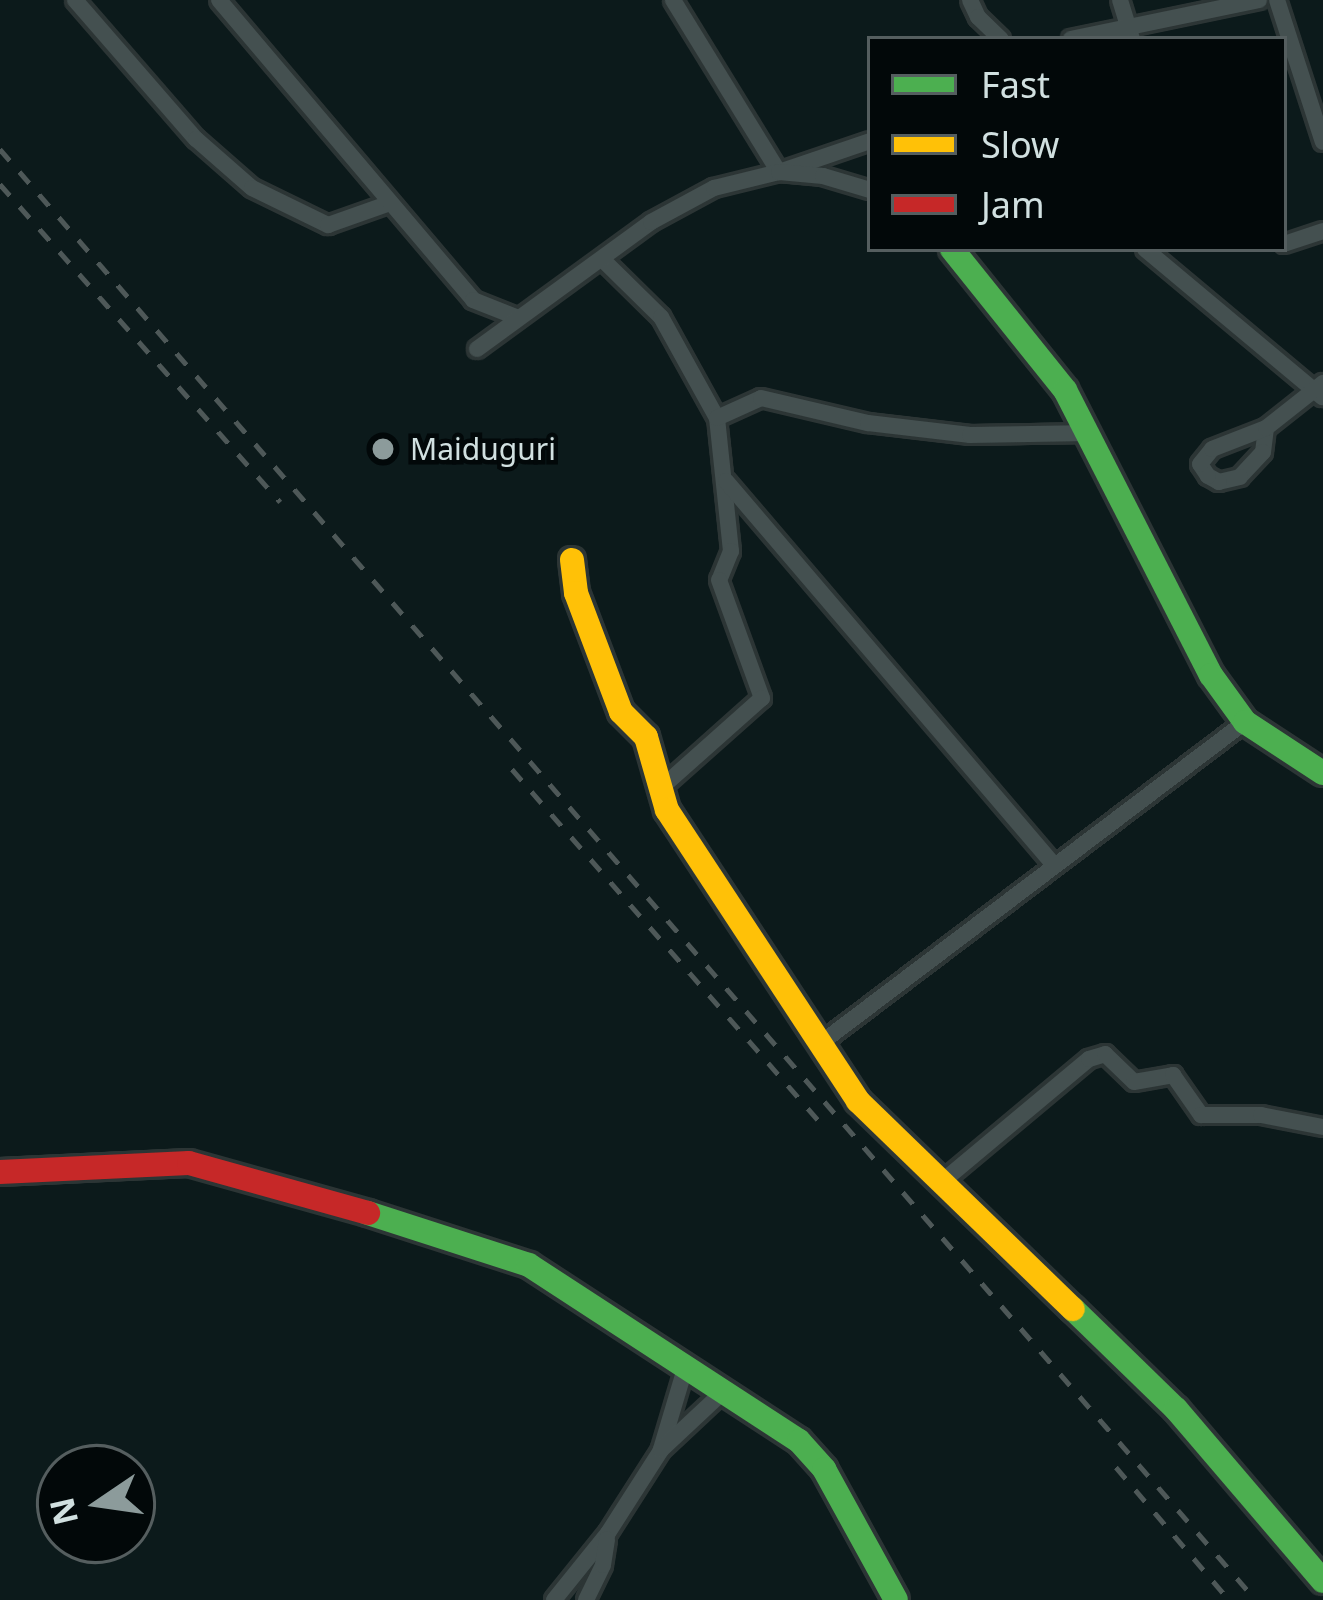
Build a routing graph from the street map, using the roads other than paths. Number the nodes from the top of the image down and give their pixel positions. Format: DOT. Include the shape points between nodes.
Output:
graph roads {
  1 [pos="75,0"];
  2 [pos="219,0"];
  3 [pos="673,0"];
  4 [pos="970,0"];
  5 [pos="1120,0"];
  6 [pos="1259,0"];
  7 [pos="1277,0"];
  8 [pos="1130,33"];
  9 [pos="998,36"];
  10 [pos="867,142"];
  11 [pos="1323,142"];
  12 [pos="779,172"];
  13 [pos="867,189"];
  14 [pos="390,203"];
  15 [pos="1323,231"];
  16 [pos="1287,243"];
  17 [pos="954,252"];
  18 [pos="1149,252"];
  19 [pos="602,259"];
  20 [pos="516,317"];
  21 [pos="476,349"];
  22 [pos="1320,390"];
  23 [pos="717,418"];
  24 [pos="1267,428"];
  25 [pos="1091,433"];
  26 [pos="726,481"];
  27 [pos="572,560"];
  28 [pos="1244,722"];
  29 [pos="1323,773"];
  30 [pos="662,787"];
  31 [pos="1054,865"];
  32 [pos="821,1043"];
  33 [pos="1323,1127"];
  34 [pos="0,1172"];
  35 [pos="943,1181"];
  36 [pos="686,1365"];
  37 [pos="724,1391"];
  38 [pos="661,1450"];
  39 [pos="608,1533"];
  40 [pos="1319,1569"];
  41 [pos="554,1600"];
  42 [pos="586,1600"];
  43 [pos="896,1600"];
  1 -- 14 [label="street" via="196,139 251,188 328,225"];
  2 -- 14 [label="street"];
  3 -- 12 [label="street"];
  4 -- 9 [label="street"];
  5 -- 8 [label="street"];
  6 -- 8 [label="street"];
  7 -- 11 [label="street"];
  10 -- 12 [label="street"];
  12 -- 13 [label="street"];
  12 -- 19 [label="street" via="694,197"];
  14 -- 20 [label="street" via="473,300"];
  15 -- 16 [label="street"];
  17 -- 25 [label="street"];
  18 -- 22 [label="street"];
  19 -- 20 [label="street"];
  19 -- 23 [label="street" via="661,317"];
  20 -- 21 [label="street"];
  22 -- 24 [label="street"];
  23 -- 25 [label="street" via="761,398 868,424 970,435"];
  23 -- 26 [label="street"];
  25 -- 28 [label="street" via="1211,675"];
  26 -- 30 [label="street" via="731,551 719,580 762,698"];
  26 -- 31 [label="street"];
  27 -- 30 [label="street" via="576,592 621,712 646,737"];
  28 -- 29 [label="street"];
  28 -- 31 [label="street"];
  30 -- 32 [label="street" via="667,810"];
  31 -- 32 [label="street"];
  32 -- 35 [label="street" via="858,1101"];
  33 -- 35 [label="street" via="1202,1115 1173,1075 1134,1082 1105,1054"];
  34 -- 36 [label="street" via="189,1162 269,1184 529,1264"];
  35 -- 40 [label="street" via="1176,1409"];
  36 -- 37 [label="street"];
  36 -- 38 [label="street"];
  37 -- 38 [label="street"];
  37 -- 43 [label="street" via="824,1469"];
  38 -- 39 [label="street"];
  39 -- 41 [label="street"];
  39 -- 42 [label="street"];
}
